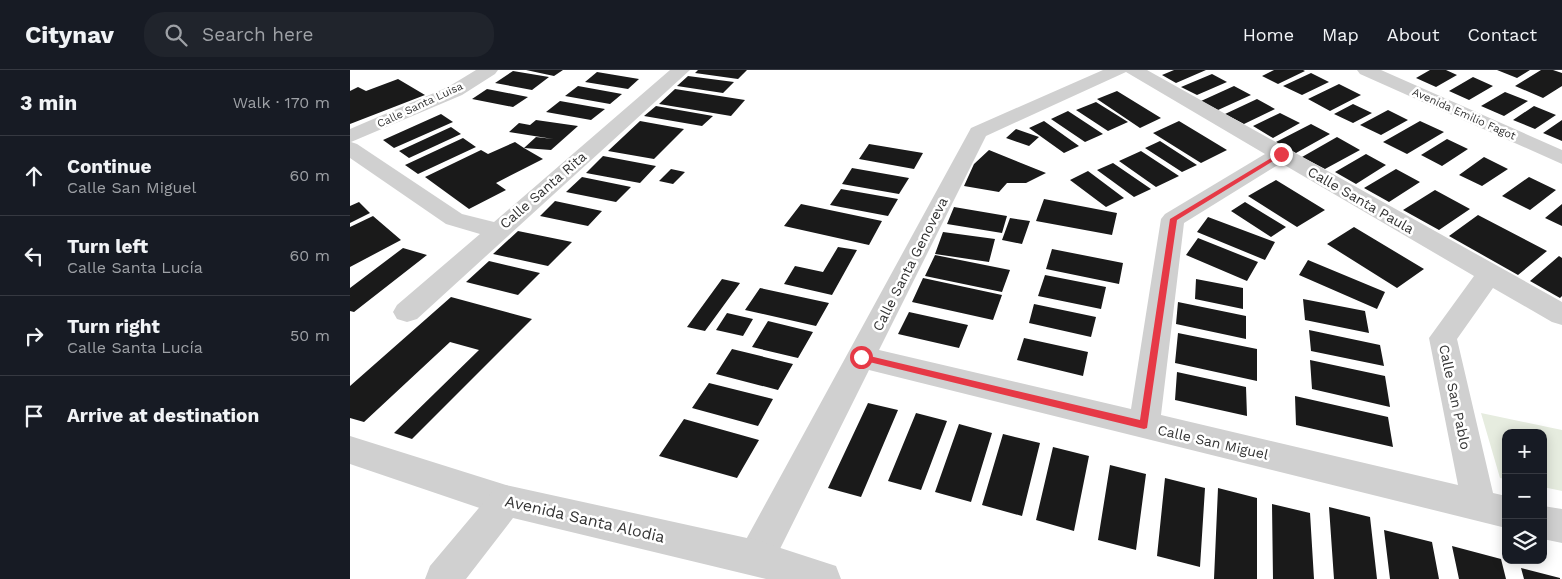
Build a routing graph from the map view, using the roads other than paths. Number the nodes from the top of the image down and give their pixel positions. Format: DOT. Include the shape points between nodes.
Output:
graph roads {
  1 [pos="489,70"];
  2 [pos="681,70"];
  3 [pos="1118,70"];
  4 [pos="1134,70"];
  5 [pos="1366,70"];
  6 [pos="350,136"];
  7 [pos="350,148"];
  8 [pos="1281,154"];
  9 [pos="1562,158"];
  10 [pos="497,231"];
  11 [pos="1490,274"];
  12 [pos="407,312"];
  13 [pos="1562,314"];
  14 [pos="861,357"];
  15 [pos="1144,425"];
  16 [pos="350,450"];
  17 [pos="506,501"];
  18 [pos="1492,509"];
  19 [pos="1547,523"];
  20 [pos="1562,526"];
  21 [pos="756,558"];
  22 [pos="444,579"];
  23 [pos="823,579"];
  1 -- 6 [label="street, Calle Santa Luisa" via="455,91"];
  2 -- 10 [label="street, Calle Santa Rita"];
  3 -- 14 [label="street, Calle Santa Genoveva" via="978,132"];
  4 -- 8 [label="street, Calle Santa Paula"];
  5 -- 9 [label="street, Avenida Emilio Fagot"];
  7 -- 10 [label="street" via="454,219"];
  8 -- 11 [label="street, Calle Santa Paula"];
  8 -- 15 [label="street" via="1173,219"];
  10 -- 12 [label="street, Calle Santa Rita"];
  11 -- 13 [label="street, Calle Santa Paula"];
  11 -- 18 [label="street, Calle San Pablo" via="1443,338"];
  14 -- 15 [label="street, Calle San Miguel"];
  14 -- 21 [label="street, Calle Santa Genoveva"];
  15 -- 18 [label="street, Calle San Miguel"];
  16 -- 17 [label="street, Avenida Santa Alodia"];
  17 -- 21 [label="street, Avenida Santa Alodia"];
  17 -- 22 [label="street"];
  19 -- 20 [label="street"];
  21 -- 23 [label="street, Avenida Santa Alodia"];
}
